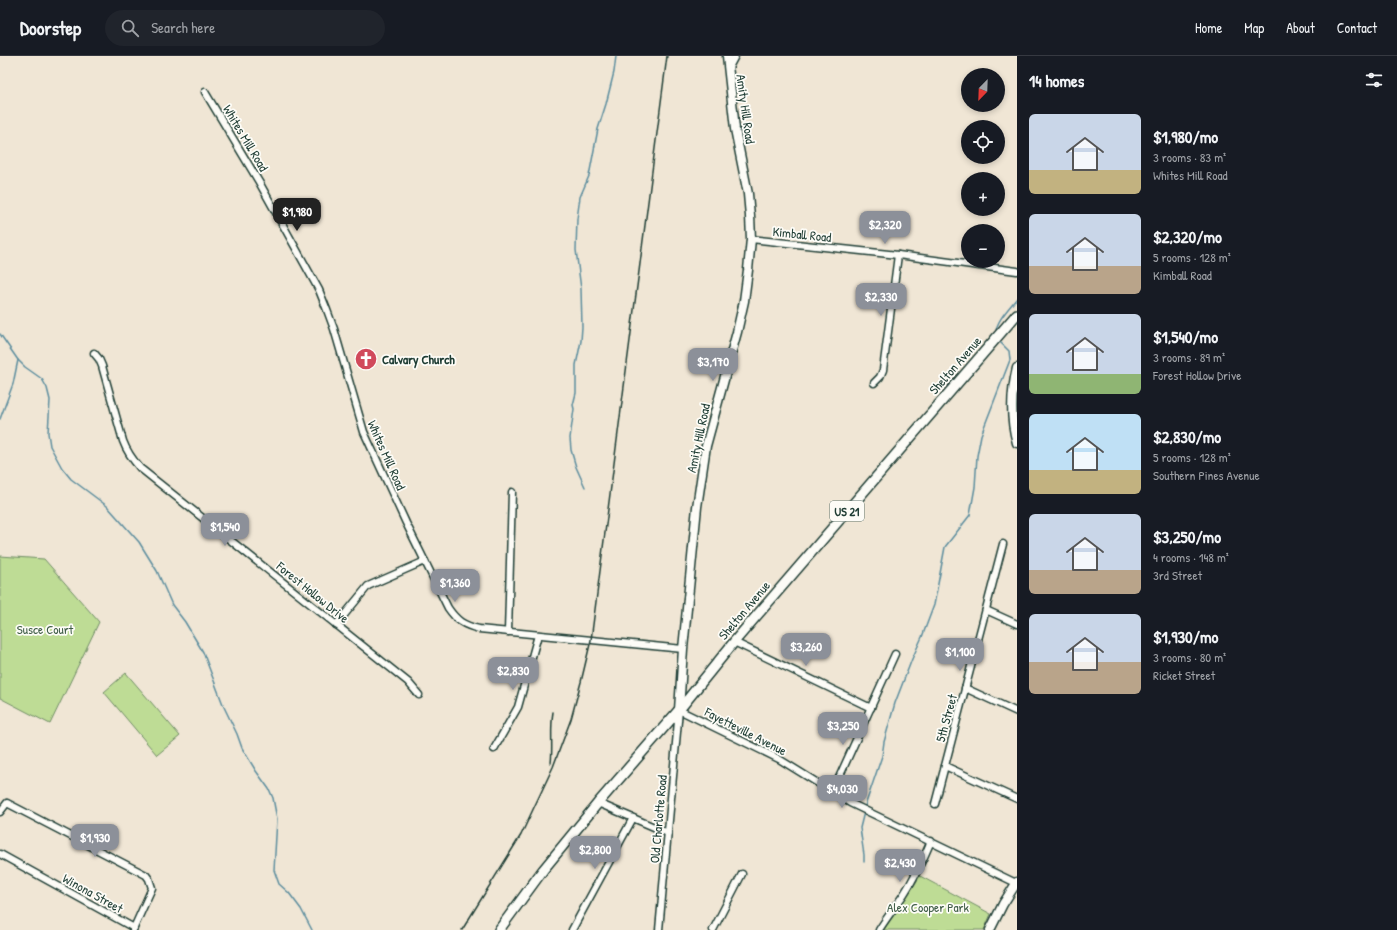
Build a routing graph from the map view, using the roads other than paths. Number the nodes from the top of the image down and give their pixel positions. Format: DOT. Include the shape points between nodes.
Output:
graph roads {
  1 [pos="727,56"];
  2 [pos="735,56"];
  3 [pos="728,69"];
  4 [pos="205,92"];
  5 [pos="751,239"];
  6 [pos="898,256"];
  7 [pos="1017,271"];
  8 [pos="1017,314"];
  9 [pos="94,353"];
  10 [pos="1017,368"];
  11 [pos="874,384"];
  12 [pos="1017,443"];
  13 [pos="512,492"];
  14 [pos="1003,544"];
  15 [pos="425,561"];
  16 [pos="986,610"];
  17 [pos="1017,624"];
  18 [pos="336,625"];
  19 [pos="508,632"];
  20 [pos="538,635"];
  21 [pos="734,642"];
  22 [pos="683,649"];
  23 [pos="895,654"];
  24 [pos="965,688"];
  25 [pos="419,695"];
  26 [pos="871,708"];
  27 [pos="679,710"];
  28 [pos="1017,712"];
  29 [pos="494,749"];
  30 [pos="945,766"];
  31 [pos="832,793"];
  32 [pos="1017,799"];
  33 [pos="598,802"];
  34 [pos="935,804"];
  35 [pos="0,812"];
  36 [pos="633,818"];
  37 [pos="668,833"];
  38 [pos="930,841"];
  39 [pos="0,854"];
  40 [pos="742,874"];
  41 [pos="1017,882"];
  42 [pos="134,929"];
  43 [pos="499,930"];
  44 [pos="572,930"];
  45 [pos="659,930"];
  46 [pos="713,930"];
  47 [pos="879,930"];
  48 [pos="990,930"];
  1 -- 3 [label="street, Amity Hill Road"];
  2 -- 3 [label="street"];
  3 -- 5 [label="street, Amity Hill Road" via="735,129 748,194"];
  4 -- 15 [label="street, Whites Mill Road" via="259,182 328,310 364,432"];
  5 -- 6 [label="street, Kimball Road"];
  5 -- 22 [label="street, Amity Hill Road" via="739,326 706,446 697,507"];
  6 -- 7 [label="street, Kimball Road"];
  6 -- 11 [label="street" via="883,370"];
  8 -- 21 [label="main road, Shelton Avenue / US 21"];
  9 -- 18 [label="street, Forest Hollow Drive" via="102,366 123,441 132,460"];
  10 -- 12 [label="street" via="1012,389 1013,430"];
  13 -- 19 [label="street"];
  14 -- 16 [label="street, 5th Street"];
  15 -- 18 [label="street" via="368,586"];
  15 -- 19 [label="street, Whites Mill Road" via="448,608 456,618 466,626 477,629"];
  16 -- 17 [label="street"];
  16 -- 24 [label="street, 5th Street"];
  18 -- 25 [label="street, Forest Hollow Drive" via="408,682"];
  19 -- 20 [label="street, Whites Mill Road"];
  20 -- 22 [label="street, Whites Mill Road"];
  20 -- 29 [label="street" via="518,707"];
  21 -- 26 [label="street"];
  21 -- 27 [label="main road, Shelton Avenue / US 21"];
  22 -- 27 [label="street, Amity Hill Road"];
  23 -- 26 [label="street"];
  24 -- 28 [label="street"];
  24 -- 30 [label="street, 5th Street"];
  26 -- 31 [label="street"];
  27 -- 31 [label="street, Fayetteville Avenue" via="779,759"];
  27 -- 33 [label="main road, Shelton Avenue / US 21"];
  27 -- 37 [label="street, Old Charlotte Road"];
  30 -- 32 [label="street"];
  30 -- 34 [label="street, 5th Street"];
  31 -- 38 [label="street, Fayetteville Avenue"];
  33 -- 36 [label="street"];
  33 -- 43 [label="main road, Shelton Avenue / US 21"];
  35 -- 42 [label="street" via="7,802 146,875 152,888"];
  36 -- 37 [label="street"];
  36 -- 44 [label="street"];
  37 -- 45 [label="street, Old Charlotte Road"];
  38 -- 41 [label="street, Fayetteville Avenue"];
  38 -- 47 [label="street" via="919,869"];
  39 -- 42 [label="street, Winona Street"];
  40 -- 46 [label="street"];
  41 -- 48 [label="street"];
}
